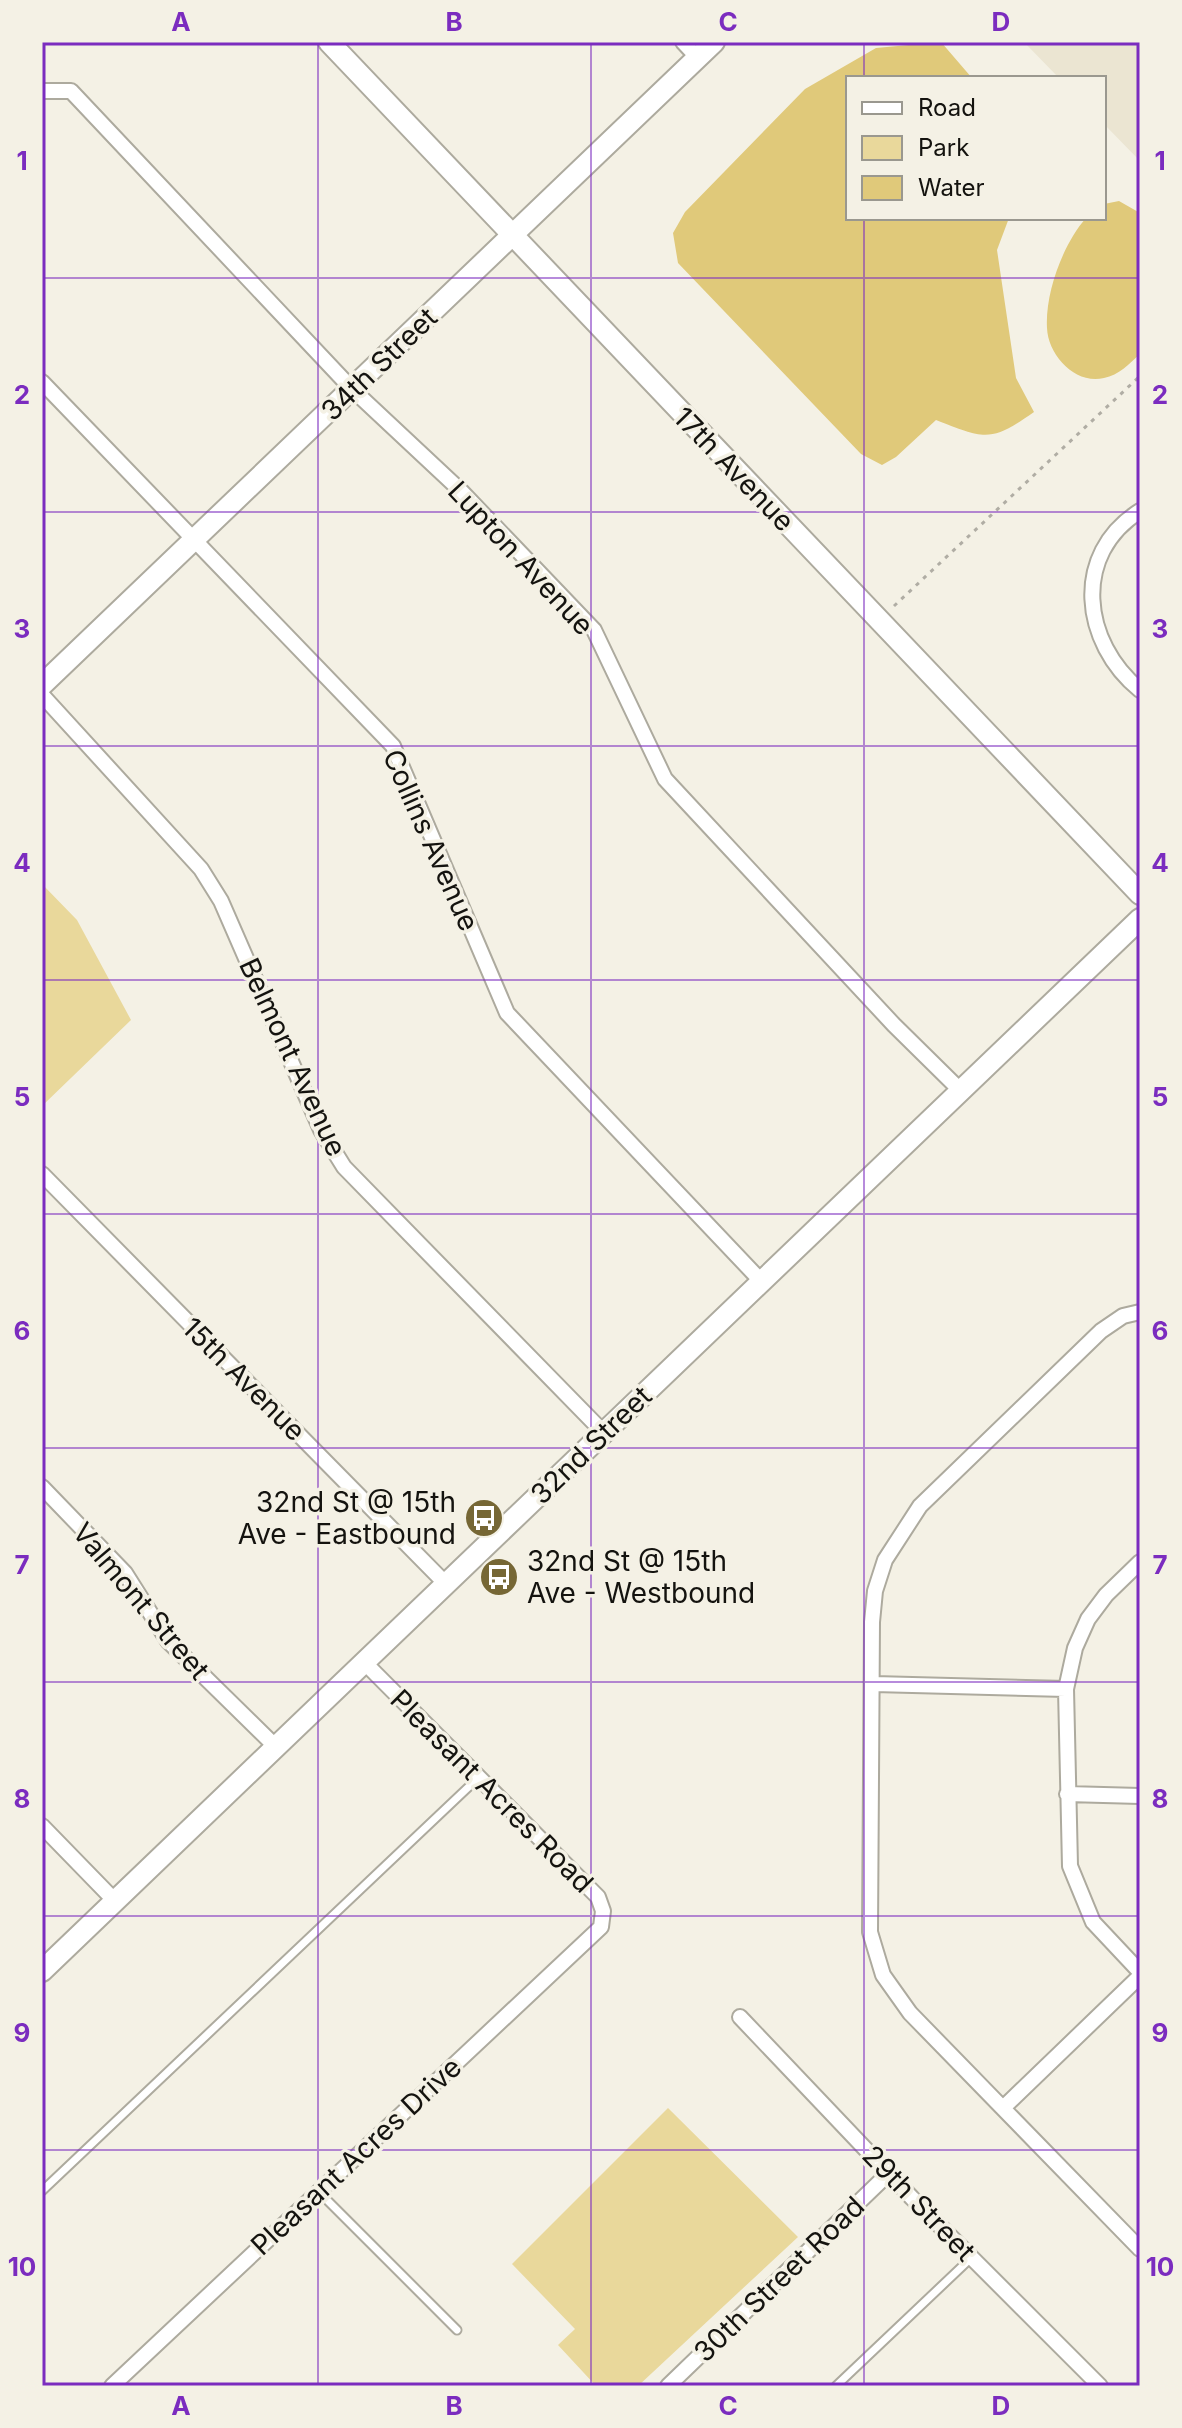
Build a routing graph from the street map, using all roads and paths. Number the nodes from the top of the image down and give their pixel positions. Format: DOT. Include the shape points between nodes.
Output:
graph roads {
  1 [pos="329,42"];
  2 [pos="683,42"];
  3 [pos="714,42"];
  4 [pos="698,58"];
  5 [pos="42,91"];
  6 [pos="514,235"];
  7 [pos="1140,376"];
  8 [pos="42,382"];
  9 [pos="352,389"];
  10 [pos="1140,511"];
  11 [pos="194,540"];
  12 [pos="879,620"];
  13 [pos="42,685"];
  14 [pos="1140,690"];
  15 [pos="42,695"];
  16 [pos="1140,894"];
  17 [pos="1140,919"];
  18 [pos="961,1091"];
  19 [pos="42,1174"];
  20 [pos="762,1282"];
  21 [pos="1140,1312"];
  22 [pos="604,1433"];
  23 [pos="42,1487"];
  24 [pos="1140,1562"];
  25 [pos="446,1584"];
  26 [pos="365,1663"];
  27 [pos="874,1684"];
  28 [pos="1066,1689"];
  29 [pos="276,1747"];
  30 [pos="478,1778"];
  31 [pos="1067,1794"];
  32 [pos="1140,1796"];
  33 [pos="42,1826"];
  34 [pos="115,1901"];
  35 [pos="601,1927"];
  36 [pos="42,1971"];
  37 [pos="1140,1974"];
  38 [pos="740,2017"];
  39 [pos="1003,2108"];
  40 [pos="889,2173"];
  41 [pos="42,2191"];
  42 [pos="318,2191"];
  43 [pos="1140,2249"];
  44 [pos="971,2258"];
  45 [pos="457,2330"];
  46 [pos="112,2386"];
  47 [pos="668,2386"];
  48 [pos="836,2386"];
  49 [pos="1100,2386"];
  1 -- 6 [label="street, 17th Avenue"];
  2 -- 4 [label="street"];
  3 -- 4 [label="street, 34th Street"];
  4 -- 6 [label="street, 34th Street"];
  5 -- 9 [label="street, Lupton Avenue" via="71,91"];
  6 -- 9 [label="street, 34th Street"];
  6 -- 12 [label="street, 17th Avenue"];
  7 -- 12 [label="path"];
  8 -- 11 [label="street, Collins Avenue"];
  9 -- 11 [label="street, 34th Street"];
  9 -- 18 [label="street, Lupton Avenue" via="461,491 594,630 665,779"];
  10 -- 14 [label="street" via="1107,544 1091,593 1100,641"];
  11 -- 13 [label="street, 34th Street"];
  11 -- 20 [label="street, Collins Avenue" via="393,746 507,1013"];
  12 -- 16 [label="street, 17th Avenue"];
  15 -- 22 [label="street, Belmont Avenue" via="208,880 321,1130 344,1167"];
  17 -- 18 [label="street, 32nd Street"];
  18 -- 20 [label="street, 32nd Street"];
  19 -- 25 [label="street, 15th Avenue"];
  20 -- 22 [label="street, 32nd Street"];
  21 -- 27 [label="street" via="1101,1331 905,1523 875,1591"];
  22 -- 25 [label="street, 32nd Street"];
  23 -- 29 [label="street, Valmont Street" via="125,1573 168,1641"];
  24 -- 28 [label="street" via="1088,1619"];
  25 -- 26 [label="street, 32nd Street"];
  26 -- 29 [label="street, 32nd Street"];
  26 -- 30 [label="street, Pleasant Acres Road"];
  27 -- 28 [label="street"];
  27 -- 39 [label="street" via="869,1918 877,1958 910,2013"];
  28 -- 31 [label="street"];
  29 -- 34 [label="street, 32nd Street"];
  30 -- 35 [label="street, Pleasant Acres Road" via="598,1897"];
  30 -- 41 [label="lane"];
  31 -- 32 [label="street"];
  31 -- 37 [label="street" via="1070,1866 1078,1893 1093,1922"];
  33 -- 34 [label="street"];
  34 -- 36 [label="street, 32nd Street"];
  35 -- 42 [label="street, Pleasant Acres Drive"];
  37 -- 39 [label="street"];
  38 -- 40 [label="street, 29th Street"];
  39 -- 43 [label="street"];
  40 -- 44 [label="street, 29th Street"];
  40 -- 47 [label="street, 30th Street Road"];
  42 -- 45 [label="lane"];
  42 -- 46 [label="street, Pleasant Acres Drive"];
  44 -- 48 [label="lane"];
  44 -- 49 [label="street, 29th Street"];
}
